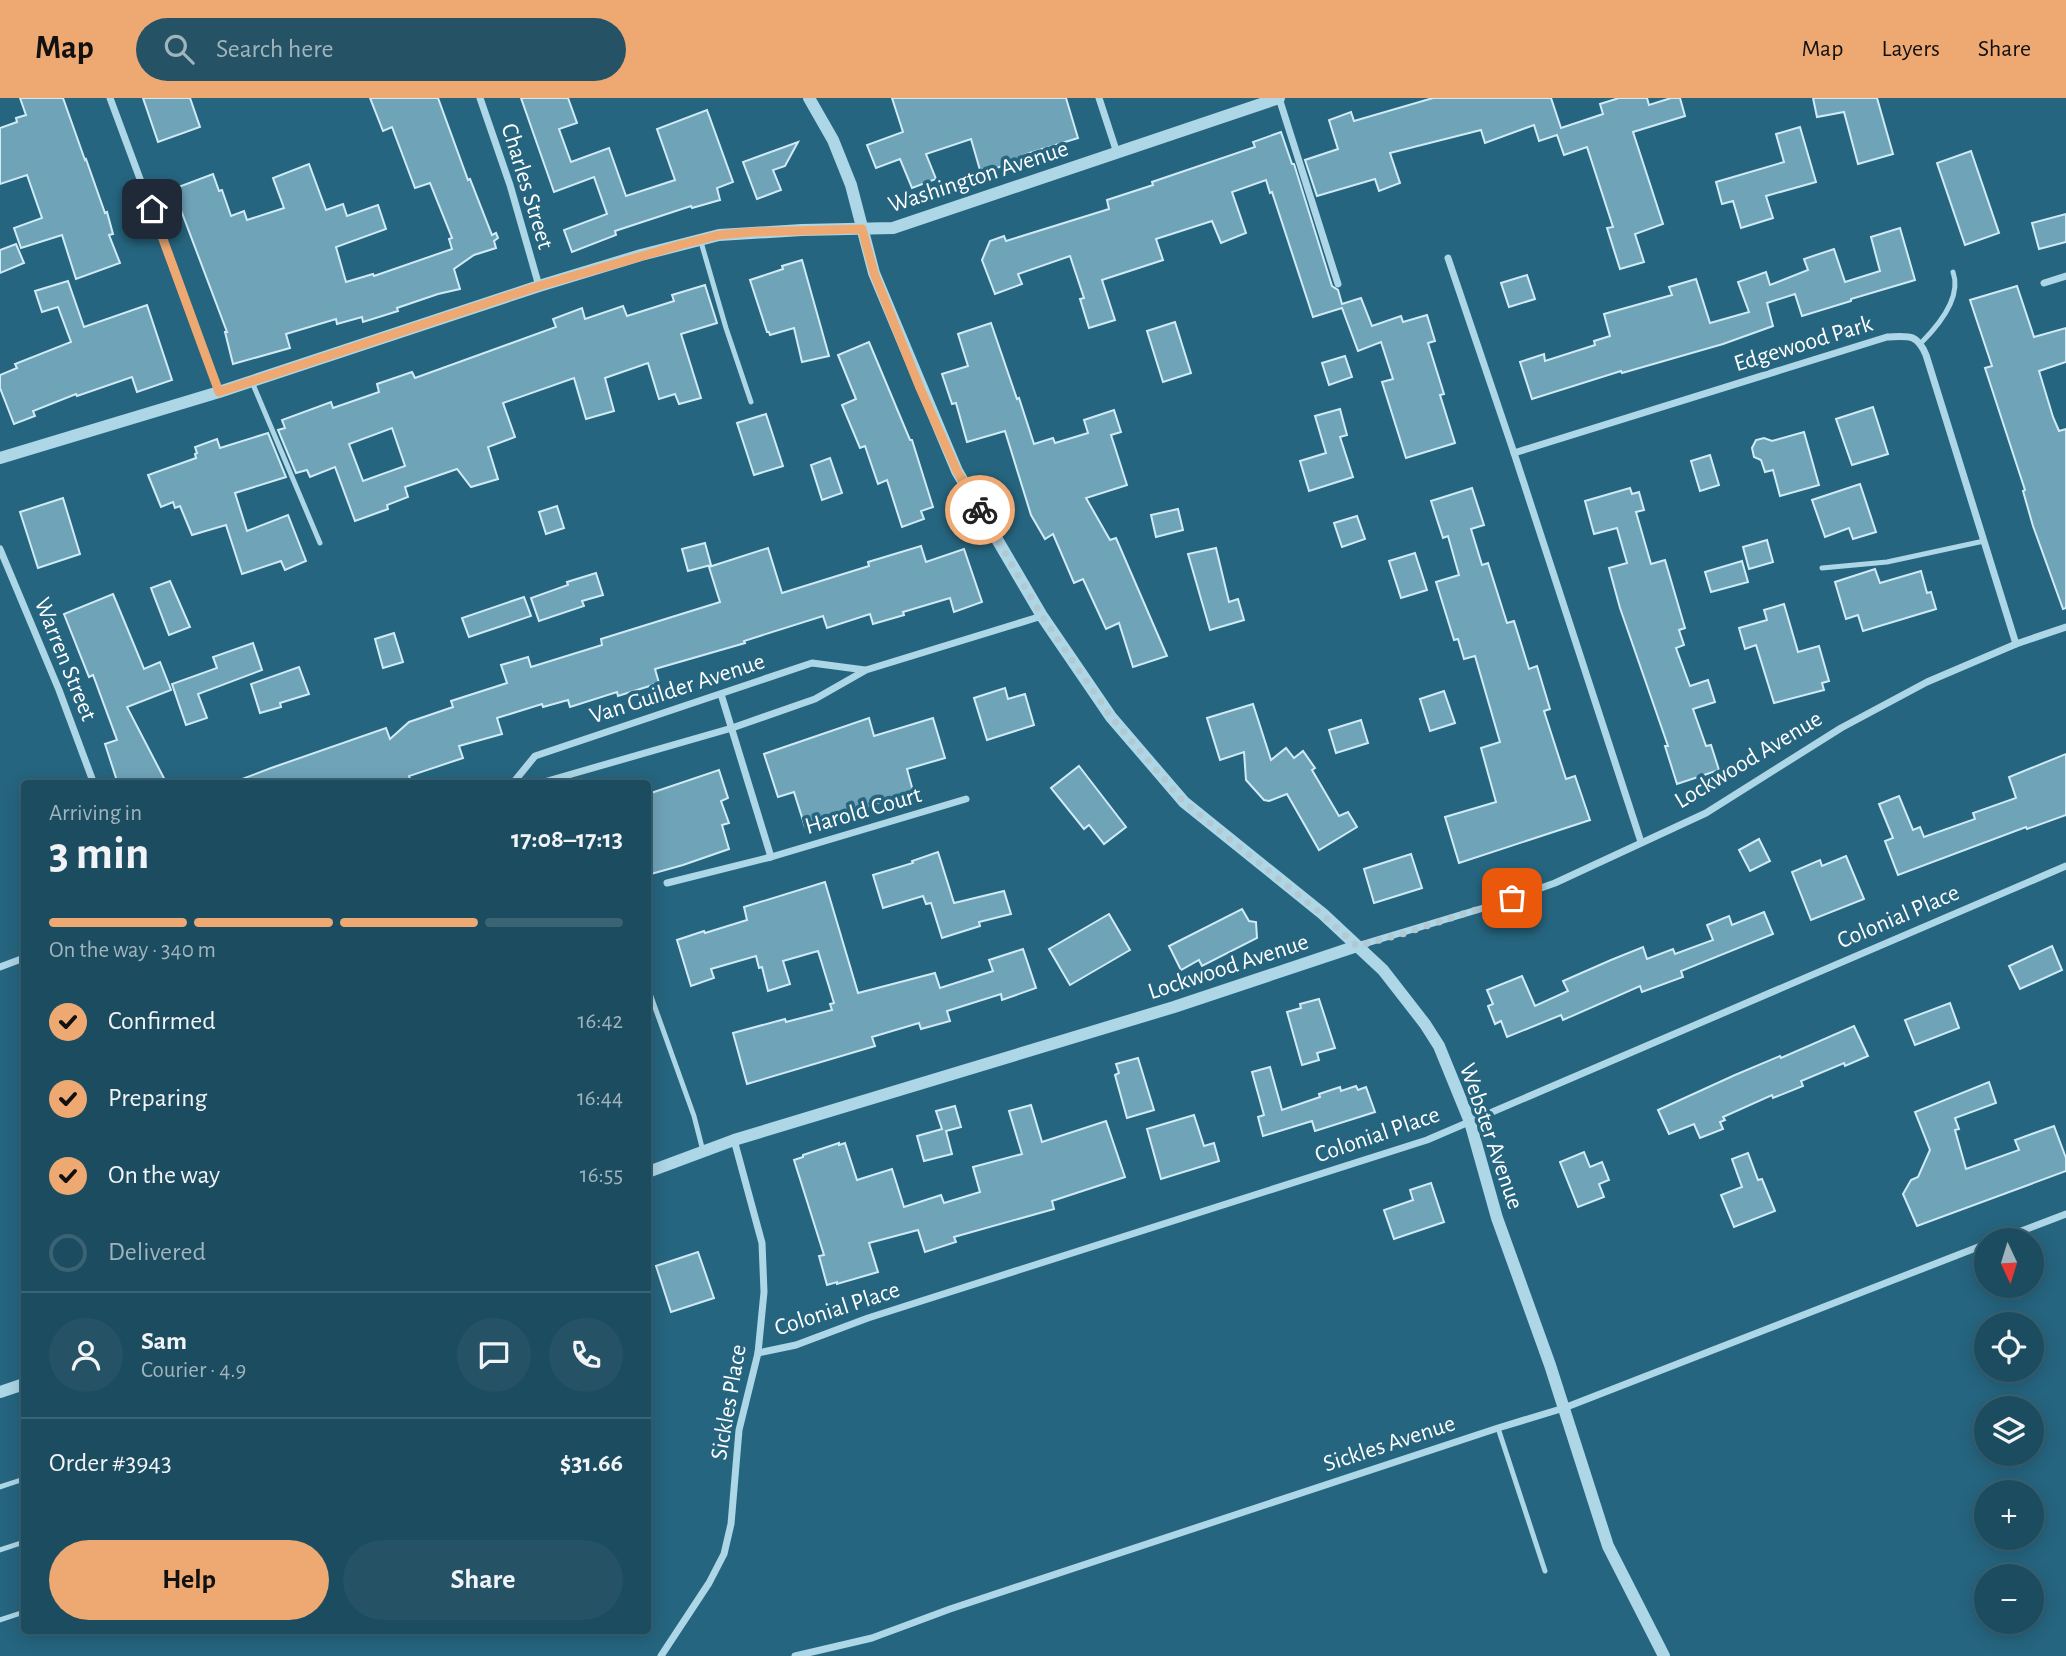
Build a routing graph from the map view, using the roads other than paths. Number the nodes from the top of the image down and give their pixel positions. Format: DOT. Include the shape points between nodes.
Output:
graph roads {
  1 [pos="110,98"];
  2 [pos="480,98"];
  3 [pos="809,98"];
  4 [pos="1099,98"];
  5 [pos="1279,98"];
  6 [pos="1116,153"];
  7 [pos="862,229"];
  8 [pos="700,240"];
  9 [pos="1448,258"];
  10 [pos="1953,272"];
  11 [pos="2066,276"];
  12 [pos="2044,283"];
  13 [pos="1338,284"];
  14 [pos="539,286"];
  15 [pos="1921,343"];
  16 [pos="252,382"];
  17 [pos="219,392"];
  18 [pos="751,402"];
  19 [pos="1514,453"];
  20 [pos="0,458"];
  21 [pos="1984,541"];
  22 [pos="320,543"];
  23 [pos="0,550"];
  24 [pos="1822,568"];
  25 [pos="1042,616"];
  26 [pos="2066,627"];
  27 [pos="2017,644"];
  28 [pos="866,670"];
  29 [pos="721,694"];
  30 [pos="732,728"];
  31 [pos="93,780"];
  32 [pos="514,780"];
  33 [pos="551,780"];
  34 [pos="967,799"];
  35 [pos="1641,842"];
  36 [pos="771,857"];
  37 [pos="2066,866"];
  38 [pos="667,883"];
  39 [pos="1357,946"];
  40 [pos="21,959"];
  41 [pos="0,967"];
  42 [pos="651,1004"];
  43 [pos="1471,1122"];
  44 [pos="734,1140"];
  45 [pos="703,1151"];
  46 [pos="651,1171"];
  47 [pos="2066,1214"];
  48 [pos="2029,1228"];
  49 [pos="1974,1249"];
  50 [pos="758,1353"];
  51 [pos="21,1385"];
  52 [pos="0,1392"];
  53 [pos="1564,1408"];
  54 [pos="1498,1427"];
  55 [pos="21,1480"];
  56 [pos="0,1487"];
  57 [pos="21,1543"];
  58 [pos="0,1550"];
  59 [pos="1545,1571"];
  60 [pos="21,1613"];
  61 [pos="0,1620"];
  62 [pos="662,1656"];
  63 [pos="795,1656"];
  64 [pos="1664,1656"];
  1 -- 17 [label="street"];
  2 -- 14 [label="street, Charles Street"];
  3 -- 7 [label="street, Webster Avenue" via="834,140"];
  4 -- 6 [label="street"];
  5 -- 6 [label="street, Washington Avenue"];
  5 -- 13 [label="street"];
  6 -- 7 [label="street, Washington Avenue" via="893,228"];
  7 -- 8 [label="street, Washington Avenue" via="752,232"];
  7 -- 25 [label="street, Webster Avenue" via="874,273 957,471"];
  8 -- 14 [label="street, Washington Avenue"];
  8 -- 18 [label="lane"];
  9 -- 19 [label="street"];
  10 -- 15 [label="lane" via="1953,294 1940,324"];
  11 -- 12 [label="street"];
  14 -- 16 [label="street, Washington Avenue"];
  15 -- 19 [label="street, Edgewood Park" via="1911,336 1887,337"];
  15 -- 21 [label="street"];
  16 -- 17 [label="street, Washington Avenue"];
  16 -- 22 [label="lane"];
  17 -- 20 [label="street, Washington Avenue"];
  19 -- 35 [label="street"];
  21 -- 24 [label="lane" via="1887,562"];
  21 -- 27 [label="street"];
  23 -- 31 [label="street, Warren Street"];
  25 -- 28 [label="street, Van Guilder Avenue"];
  25 -- 39 [label="street, Webster Avenue" via="1111,717 1184,802"];
  26 -- 27 [label="street, Lockwood Avenue"];
  27 -- 35 [label="street, Lockwood Avenue" via="1927,682 1841,728 1706,813"];
  28 -- 29 [label="street, Van Guilder Avenue" via="812,663"];
  28 -- 30 [label="street, Van Guilder Avenue" via="815,699"];
  29 -- 30 [label="street"];
  29 -- 32 [label="street, Van Guilder Avenue" via="535,756"];
  30 -- 33 [label="street, Van Guilder Avenue"];
  30 -- 36 [label="street"];
  34 -- 36 [label="street, Harold Court"];
  35 -- 39 [label="street, Lockwood Avenue" via="1555,883"];
  36 -- 38 [label="street, Harold Court"];
  37 -- 43 [label="street, Colonial Place"];
  39 -- 43 [label="street, Webster Avenue" via="1383,970 1425,1024"];
  39 -- 44 [label="street, Lockwood Avenue" via="1174,1007"];
  40 -- 41 [label="street"];
  42 -- 45 [label="lane"];
  43 -- 50 [label="street, Colonial Place" via="796,1345"];
  43 -- 53 [label="street, Webster Avenue" via="1497,1218"];
  44 -- 45 [label="street, Lockwood Avenue"];
  44 -- 50 [label="street, Sickles Place" via="762,1243 764,1292"];
  45 -- 46 [label="street, Lockwood Avenue"];
  47 -- 48 [label="street"];
  49 -- 53 [label="street, Sickles Avenue"];
  50 -- 62 [label="street, Sickles Place" via="739,1430 724,1554"];
  51 -- 52 [label="street"];
  53 -- 54 [label="street, Sickles Avenue"];
  53 -- 64 [label="street, Webster Avenue" via="1608,1546"];
  54 -- 59 [label="lane"];
  54 -- 63 [label="street, Sickles Avenue" via="872,1637"];
  55 -- 56 [label="lane"];
  57 -- 58 [label="lane"];
  60 -- 61 [label="lane"];
}
